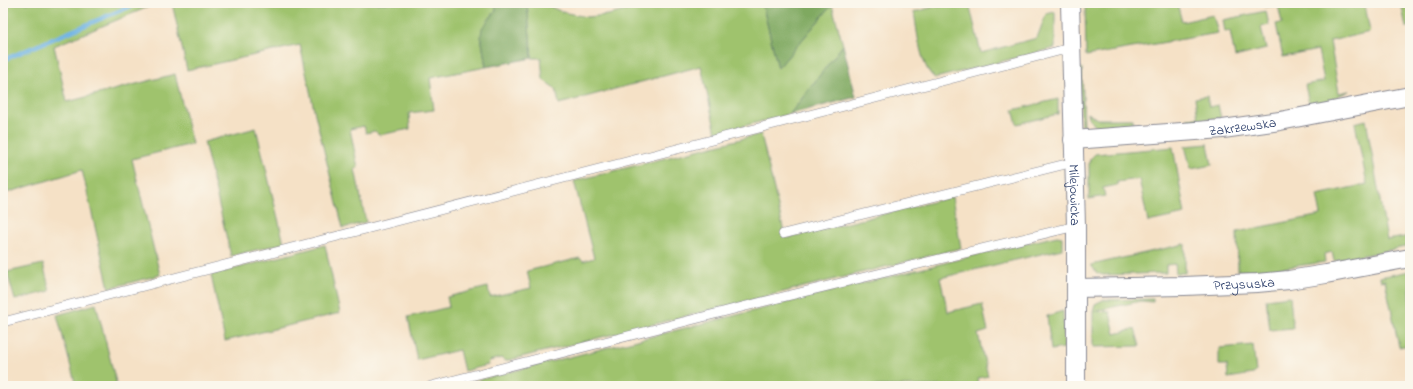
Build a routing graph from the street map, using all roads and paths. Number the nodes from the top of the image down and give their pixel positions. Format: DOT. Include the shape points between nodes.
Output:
graph roads {
  1 [pos="1070,3"];
  2 [pos="1070,48"];
  3 [pos="1410,96"];
  4 [pos="1073,140"];
  5 [pos="1074,162"];
  6 [pos="1076,226"];
  7 [pos="783,234"];
  8 [pos="1410,258"];
  9 [pos="1076,288"];
  10 [pos="3,322"];
  11 [pos="431,386"];
  12 [pos="1076,386"];
  1 -- 2 [label="street, Milejowicka"];
  2 -- 4 [label="street, Milejowicka"];
  2 -- 10 [label="lane"];
  3 -- 4 [label="street, Zakrzewska" via="1280,121 1223,129"];
  4 -- 5 [label="street, Milejowicka"];
  5 -- 6 [label="street, Milejowicka"];
  5 -- 7 [label="lane"];
  6 -- 9 [label="street, Milejowicka"];
  6 -- 11 [label="lane" via="769,300"];
  8 -- 9 [label="street, Przysuska" via="1257,283"];
  9 -- 12 [label="street, Milejowicka"];
}
